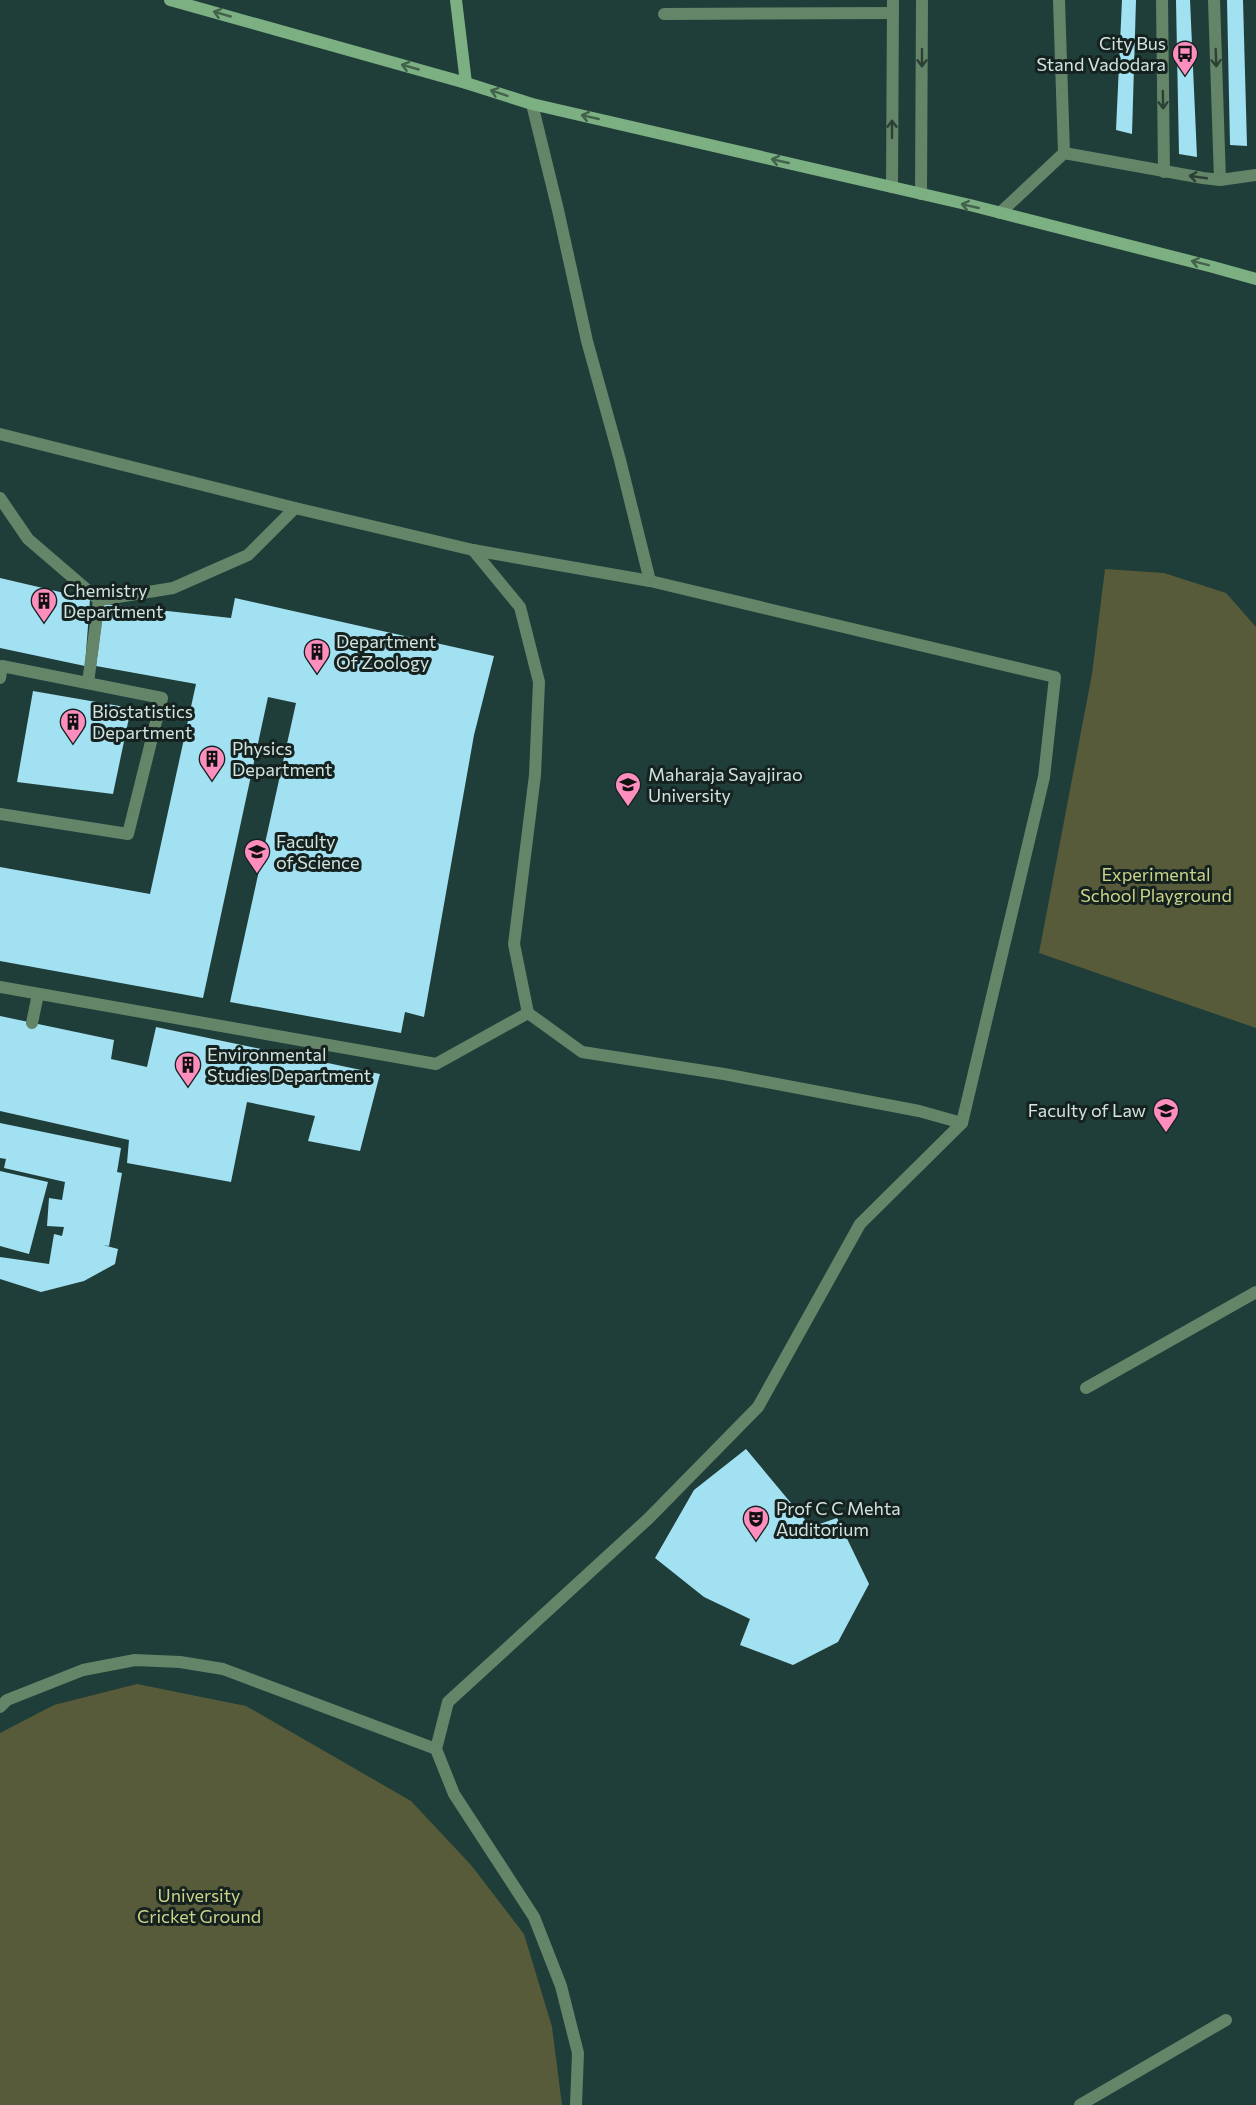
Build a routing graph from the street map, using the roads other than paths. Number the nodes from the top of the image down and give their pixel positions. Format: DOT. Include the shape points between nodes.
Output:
graph roads {
  1 [pos="170,0"];
  2 [pos="456,0"];
  3 [pos="922,0"];
  4 [pos="1059,0"];
  5 [pos="1162,0"];
  6 [pos="1214,0"];
  7 [pos="893,7"];
  8 [pos="664,14"];
  9 [pos="466,82"];
  10 [pos="532,104"];
  11 [pos="1064,153"];
  12 [pos="1164,172"];
  13 [pos="1256,175"];
  14 [pos="1220,180"];
  15 [pos="892,187"];
  16 [pos="921,195"];
  17 [pos="1000,213"];
  18 [pos="1256,279"];
  19 [pos="0,434"];
  20 [pos="0,498"];
  21 [pos="295,508"];
  22 [pos="473,550"];
  23 [pos="650,580"];
  24 [pos="99,600"];
  25 [pos="0,678"];
  26 [pos="88,683"];
  27 [pos="0,813"];
  28 [pos="0,987"];
  29 [pos="38,994"];
  30 [pos="528,1014"];
  31 [pos="32,1023"];
  32 [pos="962,1123"];
  33 [pos="1256,1292"];
  34 [pos="1086,1388"];
  35 [pos="0,1707"];
  36 [pos="436,1749"];
  37 [pos="1226,2020"];
  38 [pos="576,2105"];
  39 [pos="1080,2105"];
  9 -- 1 [label="main road, one-way"];
  2 -- 9 [label="main road"];
  3 -- 16 [label="street, one-way"];
  4 -- 11 [label="street"];
  5 -- 12 [label="street, one-way"];
  6 -- 14 [label="street, one-way"];
  7 -- 8 [label="street"];
  15 -- 7 [label="street, one-way"];
  10 -- 9 [label="main road, one-way"];
  15 -- 10 [label="main road, one-way"];
  10 -- 23 [label="street" via="587,341"];
  11 -- 12 [label="street"];
  11 -- 17 [label="street"];
  14 -- 12 [label="street, one-way"];
  13 -- 14 [label="street"];
  15 -- 16 [label="main road"];
  17 -- 16 [label="main road, one-way"];
  18 -- 17 [label="main road, one-way"];
  19 -- 21 [label="street"];
  20 -- 24 [label="street" via="28,538"];
  21 -- 22 [label="street"];
  21 -- 24 [label="street" via="248,555 172,588"];
  22 -- 23 [label="street"];
  22 -- 30 [label="street" via="520,607 539,682 535,775 514,944"];
  23 -- 32 [label="street" via="1055,678 1044,777"];
  24 -- 26 [label="street"];
  25 -- 26 [label="street" via="2,666"];
  26 -- 27 [label="street" via="162,698 128,834"];
  28 -- 29 [label="street"];
  29 -- 30 [label="street" via="436,1064"];
  29 -- 31 [label="street"];
  30 -- 32 [label="street" via="582,1052 735,1076 919,1111"];
  32 -- 36 [label="street" via="860,1224 758,1407 648,1519 448,1702"];
  33 -- 34 [label="street"];
  35 -- 36 [label="street" via="7,1700 83,1670 135,1660 180,1662 223,1669"];
  36 -- 38 [label="street" via="454,1794 534,1917 561,1986 578,2053"];
  37 -- 39 [label="street"];
}
